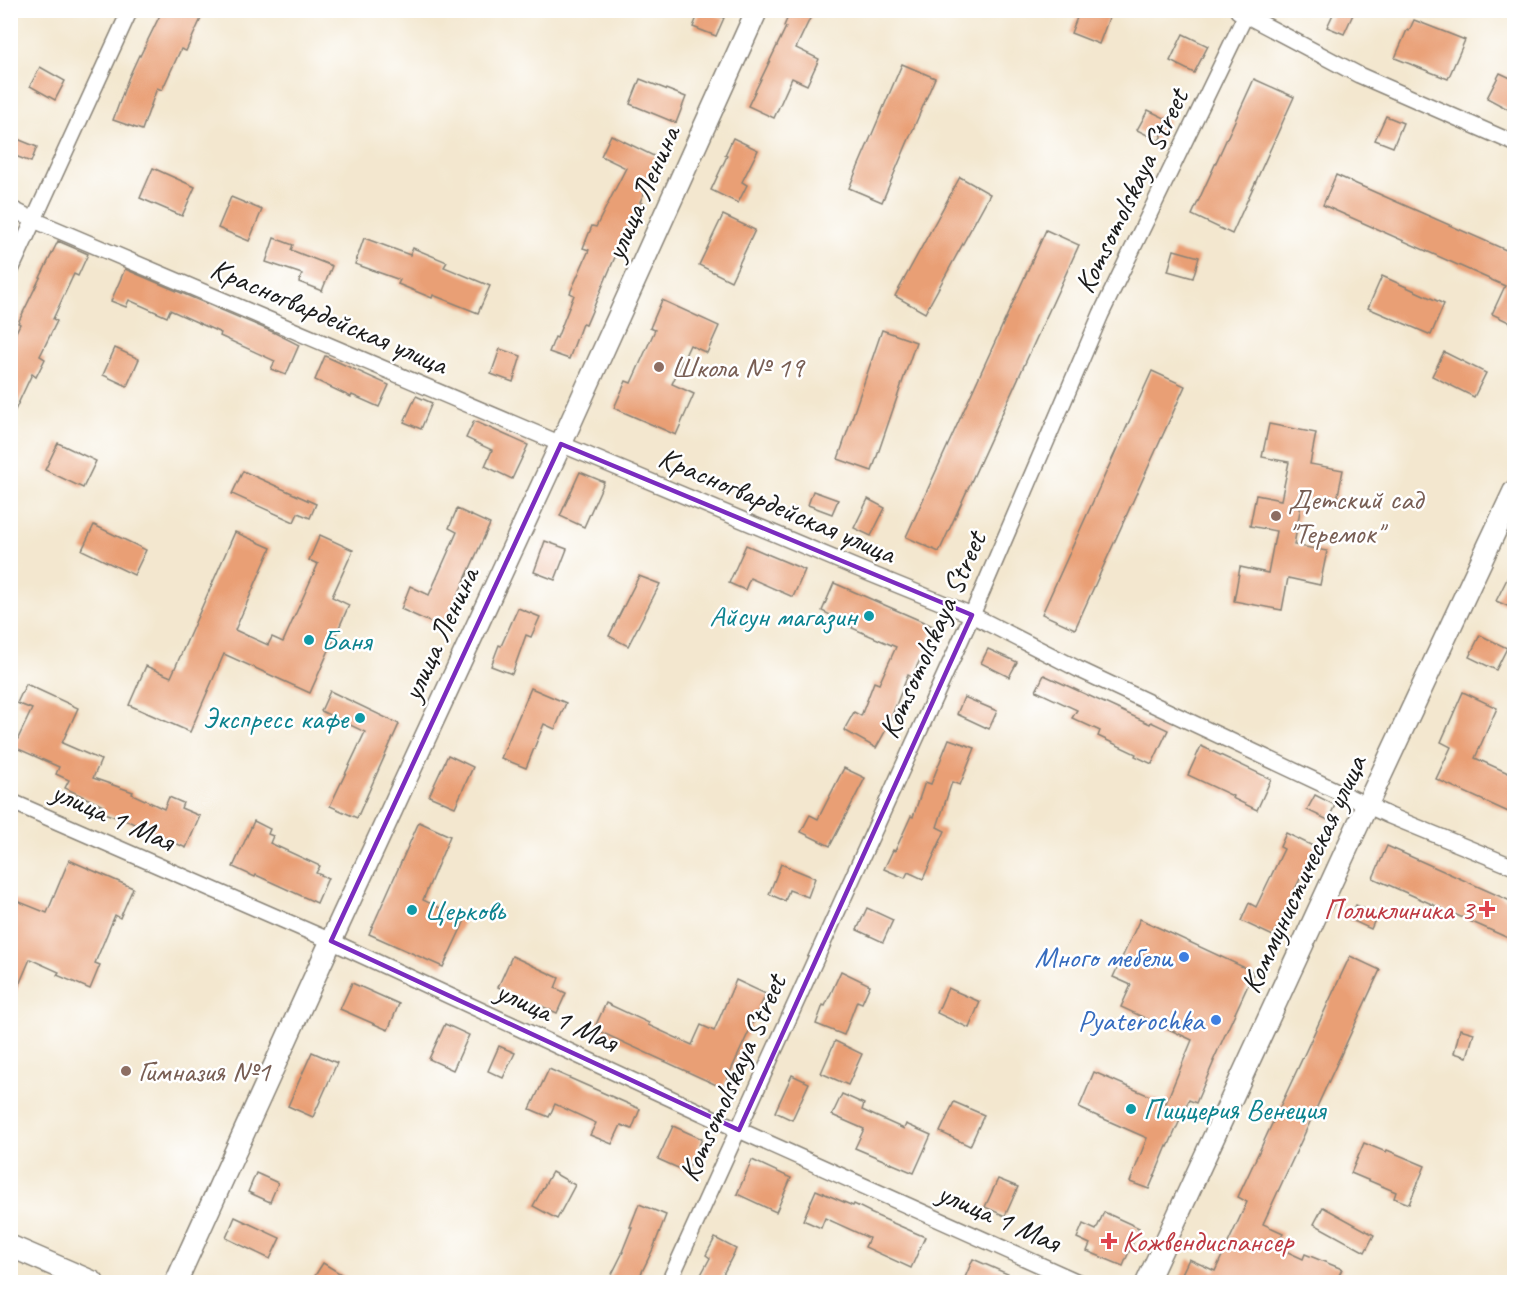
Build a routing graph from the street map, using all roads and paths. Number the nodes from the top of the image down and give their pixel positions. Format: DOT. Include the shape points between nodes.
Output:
graph roads {
  1 [pos="130,10"];
  2 [pos="757,10"];
  3 [pos="1243,12"];
  4 [pos="1515,142"];
  5 [pos="10,208"];
  6 [pos="34,220"];
  7 [pos="10,272"];
  8 [pos="561,444"];
  9 [pos="1515,491"];
  10 [pos="972,615"];
  11 [pos="10,801"];
  12 [pos="1367,805"];
  13 [pos="1515,867"];
  14 [pos="332,941"];
  15 [pos="738,1130"];
  16 [pos="10,1246"];
  17 [pos="93,1282"];
  18 [pos="176,1282"];
  19 [pos="669,1282"];
  20 [pos="1078,1282"];
  21 [pos="1147,1282"];
  1 -- 6 [label="street"];
  2 -- 8 [label="street, улица Ленина"];
  3 -- 4 [label="street" via="1359,75"];
  3 -- 10 [label="street, Komsomolskaya Street" via="1101,314"];
  5 -- 6 [label="street, Красногвардейская улица"];
  6 -- 7 [label="street"];
  6 -- 8 [label="street, Красногвардейская улица"];
  8 -- 10 [label="street, Красногвардейская улица"];
  8 -- 14 [label="street, улица Ленина"];
  9 -- 12 [label="street, Коммунистическая улица"];
  10 -- 12 [label="street, Красногвардейская улица"];
  10 -- 15 [label="street, Komsomolskaya Street"];
  11 -- 14 [label="street, улица 1 Мая"];
  12 -- 13 [label="street, Красногвардейская улица"];
  12 -- 21 [label="street, Коммунистическая улица"];
  14 -- 15 [label="street, улица 1 Мая"];
  14 -- 18 [label="street, улица Ленина"];
  15 -- 19 [label="street, Komsomolskaya Street"];
  15 -- 20 [label="street, улица 1 Мая"];
  16 -- 17 [label="street"];
}
